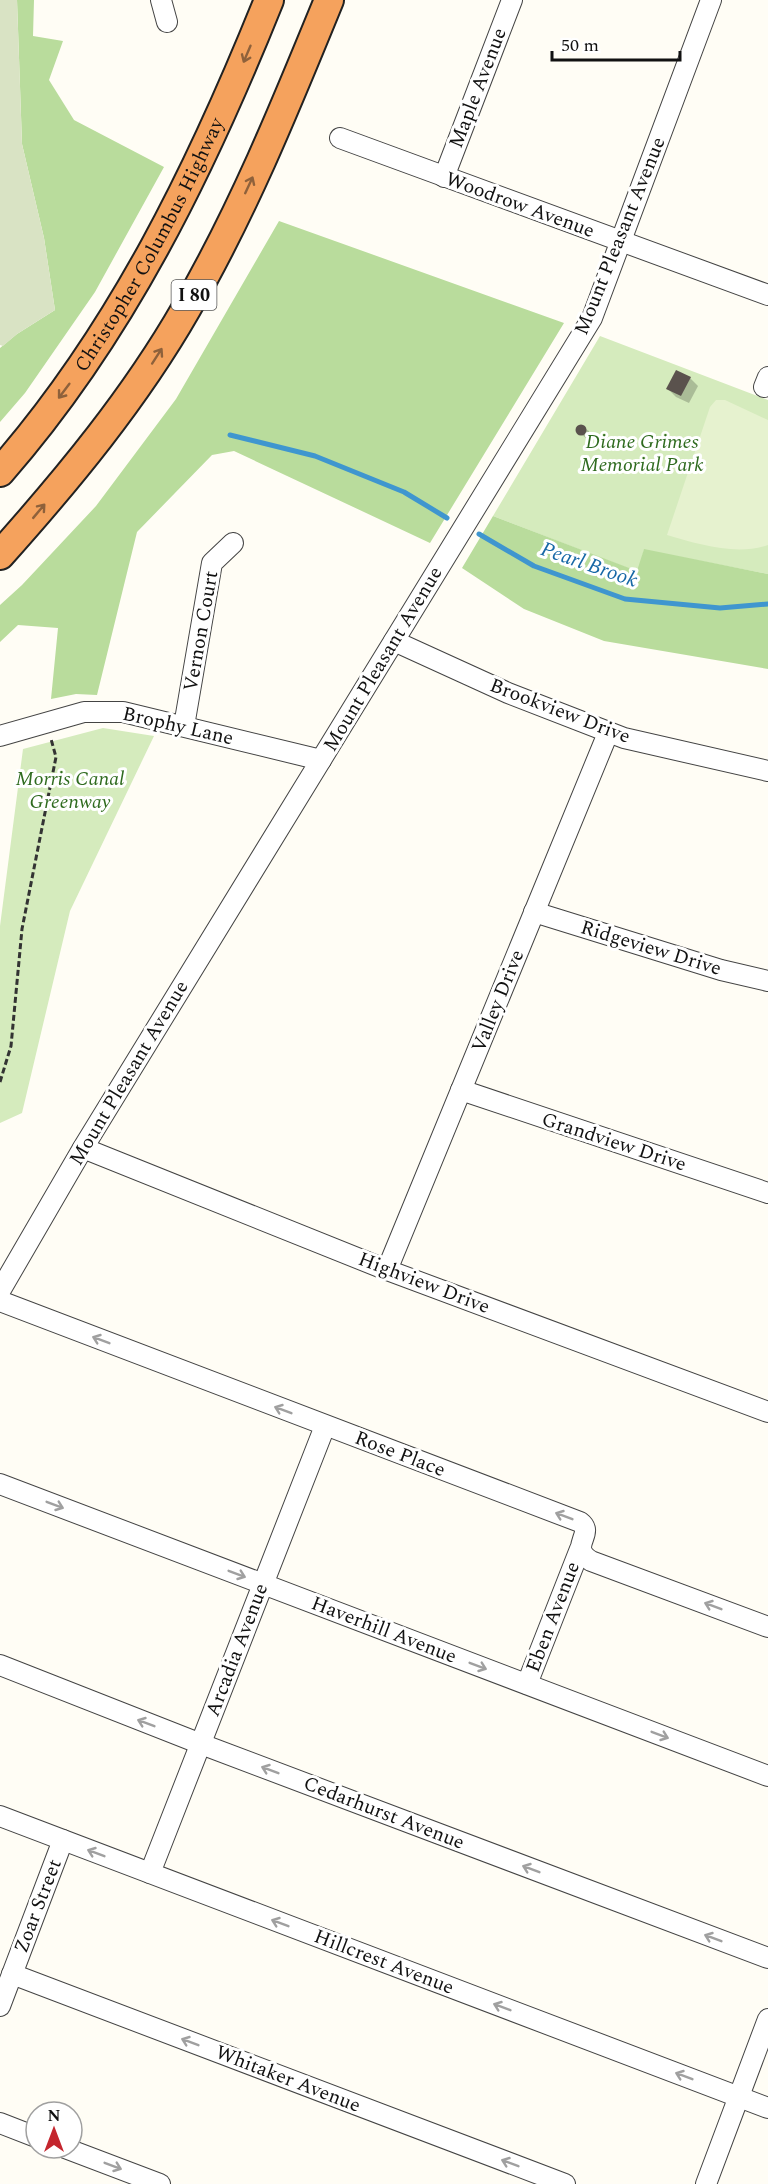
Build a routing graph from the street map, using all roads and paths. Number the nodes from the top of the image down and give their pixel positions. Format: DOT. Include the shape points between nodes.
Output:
graph roads {
  1 [pos="161,0"];
  2 [pos="269,0"];
  3 [pos="329,0"];
  4 [pos="512,0"];
  5 [pos="711,0"];
  6 [pos="166,22"];
  7 [pos="340,138"];
  8 [pos="444,177"];
  9 [pos="622,242"];
  10 [pos="768,295"];
  11 [pos="0,472"];
  12 [pos="233,543"];
  13 [pos="0,555"];
  14 [pos="394,641"];
  15 [pos="47,723"];
  16 [pos="184,726"];
  17 [pos="608,733"];
  18 [pos="0,736"];
  19 [pos="321,760"];
  20 [pos="768,771"];
  21 [pos="534,912"];
  22 [pos="768,981"];
  23 [pos="0,1082"];
  24 [pos="461,1090"];
  25 [pos="83,1148"];
  26 [pos="768,1193"];
  27 [pos="387,1270"];
  28 [pos="0,1291"];
  29 [pos="0,1301"];
  30 [pos="768,1412"];
  31 [pos="325,1426"];
  32 [pos="0,1484"];
  33 [pos="580,1549"];
  34 [pos="263,1584"];
  35 [pos="768,1627"];
  36 [pos="0,1665"];
  37 [pos="527,1684"];
  38 [pos="201,1744"];
  39 [pos="768,1776"];
  40 [pos="0,1816"];
  41 [pos="63,1840"];
  42 [pos="150,1873"];
  43 [pos="768,1958"];
  44 [pos="12,1974"];
  45 [pos="0,2006"];
  46 [pos="768,2019"];
  47 [pos="739,2097"];
  48 [pos="768,2108"];
  49 [pos="0,2123"];
  50 [pos="24,2132"];
  51 [pos="84,2155"];
  52 [pos="160,2184"];
  53 [pos="565,2184"];
  54 [pos="706,2184"];
  1 -- 6 [label="street"];
  2 -- 11 [label="highway, Christopher Columbus Highway, one-way" via="198,165 143,270 80,369"];
  13 -- 3 [label="highway, I 80, one-way" via="94,443 154,362 186,309 269,143"];
  4 -- 8 [label="street, Maple Avenue"];
  5 -- 9 [label="street, Mount Pleasant Avenue"];
  7 -- 8 [label="street, Woodrow Avenue"];
  8 -- 9 [label="street, Woodrow Avenue"];
  9 -- 10 [label="street, Woodrow Avenue"];
  9 -- 14 [label="street, Mount Pleasant Avenue" via="577,345"];
  12 -- 16 [label="street, Vernon Court" via="212,563"];
  14 -- 17 [label="street, Brookview Drive"];
  14 -- 19 [label="street, Mount Pleasant Avenue"];
  15 -- 16 [label="street, Brophy Lane" via="84,711 123,711"];
  15 -- 18 [label="street, Brophy Lane"];
  15 -- 23 [label="path" via="56,757 22,929 11,1046"];
  16 -- 19 [label="street, Brophy Lane"];
  17 -- 20 [label="street, Brookview Drive"];
  17 -- 21 [label="street, Valley Drive"];
  19 -- 25 [label="street, Mount Pleasant Avenue"];
  21 -- 22 [label="street, Ridgeview Drive"];
  21 -- 24 [label="street, Valley Drive"];
  24 -- 26 [label="street, Grandview Drive"];
  24 -- 27 [label="street, Valley Drive"];
  25 -- 27 [label="street, Highview Drive"];
  25 -- 28 [label="street, Mount Pleasant Avenue"];
  27 -- 30 [label="street, Highview Drive"];
  31 -- 29 [label="street, Rose Place, one-way"];
  33 -- 31 [label="street, Rose Place, one-way" via="586,1530 580,1522"];
  31 -- 34 [label="street, Arcadia Avenue"];
  32 -- 34 [label="street, Haverhill Avenue, one-way"];
  35 -- 33 [label="street, one-way" via="591,1561"];
  33 -- 37 [label="street, Eben Avenue"];
  34 -- 37 [label="street, Haverhill Avenue, one-way"];
  34 -- 38 [label="street, Arcadia Avenue"];
  38 -- 36 [label="street, Cedarhurst Avenue, one-way"];
  37 -- 39 [label="street, Haverhill Avenue, one-way"];
  38 -- 42 [label="street, Arcadia Avenue"];
  43 -- 38 [label="street, Cedarhurst Avenue, one-way"];
  40 -- 41 [label="street, Hillcrest Avenue"];
  42 -- 41 [label="street, Hillcrest Avenue, one-way"];
  41 -- 44 [label="street, Zoar Street"];
  47 -- 42 [label="street, Hillcrest Avenue, one-way"];
  44 -- 45 [label="street, Zoar Street"];
  53 -- 44 [label="street, Whitaker Avenue, one-way"];
  46 -- 47 [label="street"];
  47 -- 48 [label="street, Hillcrest Avenue"];
  47 -- 54 [label="street"];
  49 -- 50 [label="street"];
  51 -- 52 [label="street, one-way"];
}
